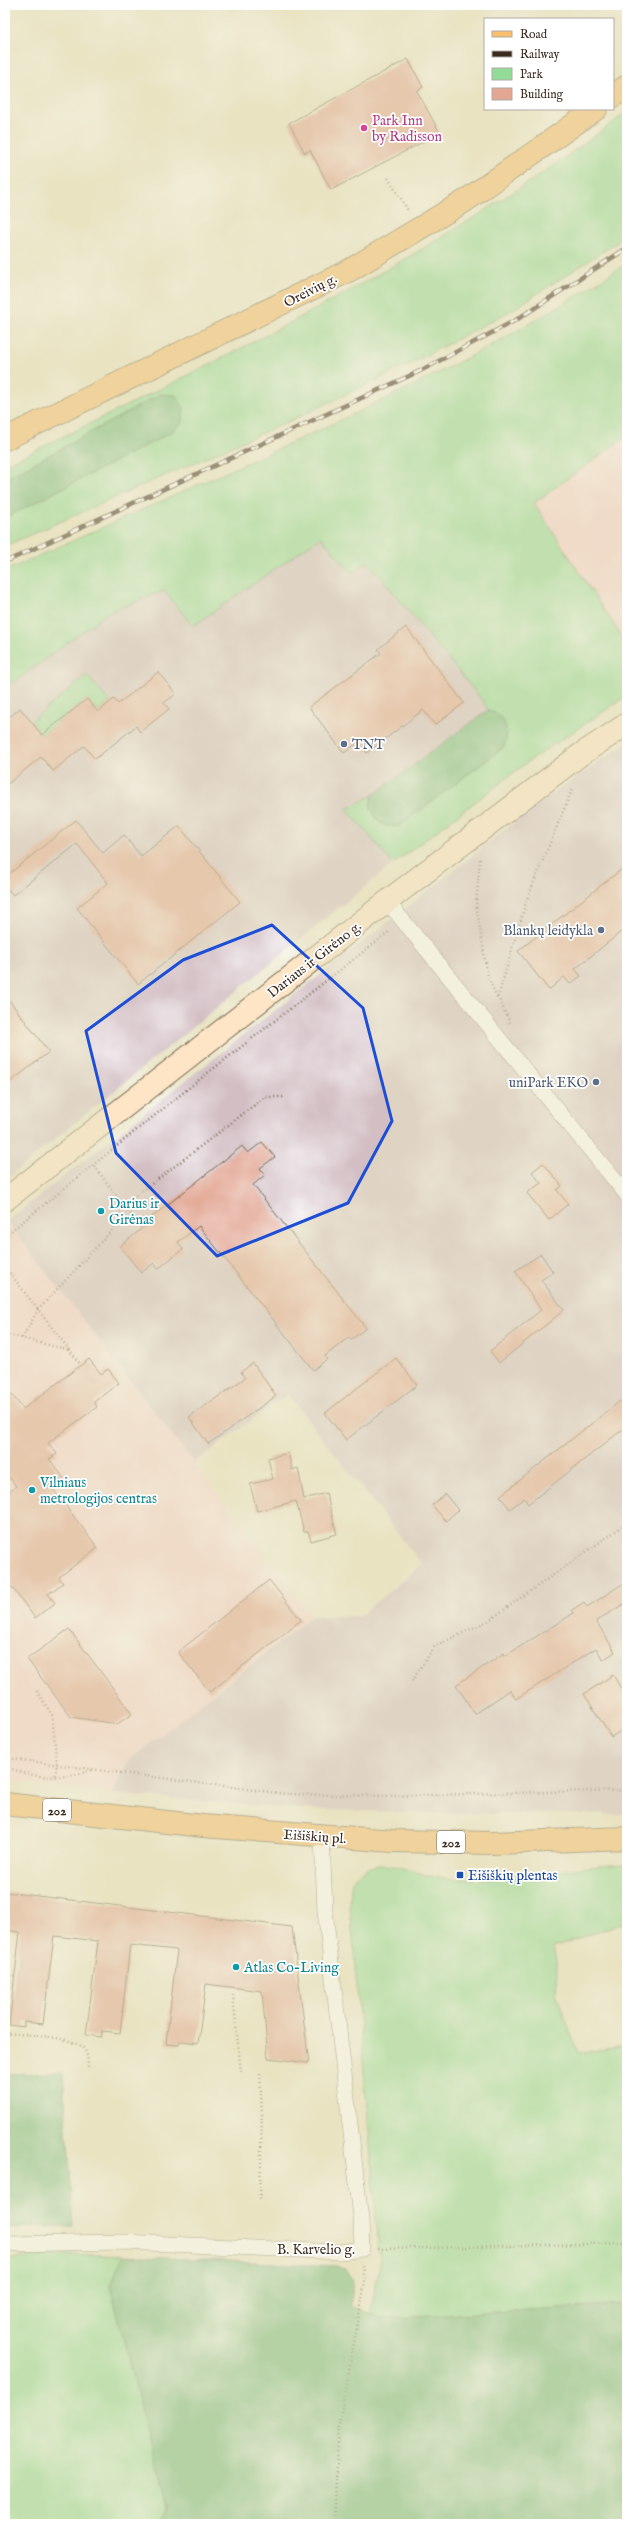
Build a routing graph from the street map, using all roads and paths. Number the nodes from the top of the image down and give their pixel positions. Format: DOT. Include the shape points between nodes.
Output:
graph roads {
  1 [pos="627,86"];
  2 [pos="614,95"];
  3 [pos="595,110"];
  4 [pos="388,178"];
  5 [pos="418,229"];
  6 [pos="5,439"];
  7 [pos="627,724"];
  8 [pos="572,790"];
  9 [pos="480,859"];
  10 [pos="387,901"];
  11 [pos="402,921"];
  12 [pos="498,997"];
  13 [pos="511,1026"];
  14 [pos="285,1097"];
  15 [pos="94,1166"];
  16 [pos="627,1195"];
  17 [pos="5,1200"];
  18 [pos="124,1205"];
  19 [pos="142,1229"];
  20 [pos="5,1236"];
  21 [pos="5,1267"];
  22 [pos="38,1310"];
  23 [pos="5,1334"];
  24 [pos="22,1338"];
  25 [pos="69,1350"];
  26 [pos="80,1365"];
  27 [pos="627,1524"];
  28 [pos="412,1681"];
  29 [pos="37,1692"];
  30 [pos="5,1758"];
  31 [pos="57,1765"];
  32 [pos="5,1766"];
  33 [pos="94,1770"];
  34 [pos="54,1778"];
  35 [pos="627,1790"];
  36 [pos="5,1804"];
  37 [pos="322,1837"];
  38 [pos="627,1838"];
  39 [pos="233,1995"];
  40 [pos="5,2033"];
  41 [pos="88,2068"];
  42 [pos="241,2072"];
  43 [pos="260,2072"];
  44 [pos="260,2199"];
  45 [pos="627,2243"];
  46 [pos="5,2244"];
  47 [pos="362,2249"];
  48 [pos="334,2524"];
  1 -- 2 [label="main road"];
  3 -- 5 [label="main road, Oreivių g." via="465,201"];
  4 -- 5 [label="path"];
  5 -- 6 [label="main road, Oreivių g." via="350,270"];
  7 -- 10 [label="main road, Dariaus ir Girėno g." via="580,755"];
  8 -- 12 [label="path" via="528,899"];
  9 -- 12 [label="path" via="476,905 488,977"];
  10 -- 11 [label="street"];
  10 -- 17 [label="main road, Dariaus ir Girėno g."];
  11 -- 15 [label="path" via="200,1079"];
  11 -- 16 [label="street"];
  12 -- 13 [label="path"];
  14 -- 18 [label="path" via="265,1097"];
  15 -- 18 [label="path"];
  15 -- 20 [label="path"];
  18 -- 19 [label="path"];
  18 -- 22 [label="path" via="114,1228"];
  21 -- 22 [label="path"];
  22 -- 24 [label="path"];
  22 -- 25 [label="path"];
  23 -- 24 [label="path"];
  24 -- 25 [label="path"];
  25 -- 26 [label="path"];
  27 -- 28 [label="path" via="488,1621 435,1646"];
  29 -- 31 [label="path" via="52,1715"];
  30 -- 31 [label="path"];
  31 -- 33 [label="path"];
  31 -- 34 [label="path"];
  32 -- 34 [label="path" via="21,1774"];
  33 -- 34 [label="path"];
  33 -- 35 [label="path" via="286,1794 393,1796"];
  36 -- 37 [label="main road, Eišiškių pl. / 202"];
  37 -- 38 [label="main road, Eišiškių pl. / 202" via="493,1843"];
  37 -- 47 [label="street" via="325,1911"];
  39 -- 42 [label="path"];
  40 -- 41 [label="path" via="68,2040 78,2044 86,2052"];
  43 -- 44 [label="path"];
  45 -- 47 [label="path, B. Karvelio g."];
  46 -- 47 [label="street, B. Karvelio g." via="124,2242 340,2252"];
  47 -- 48 [label="path" via="364,2283 339,2424"];
}
